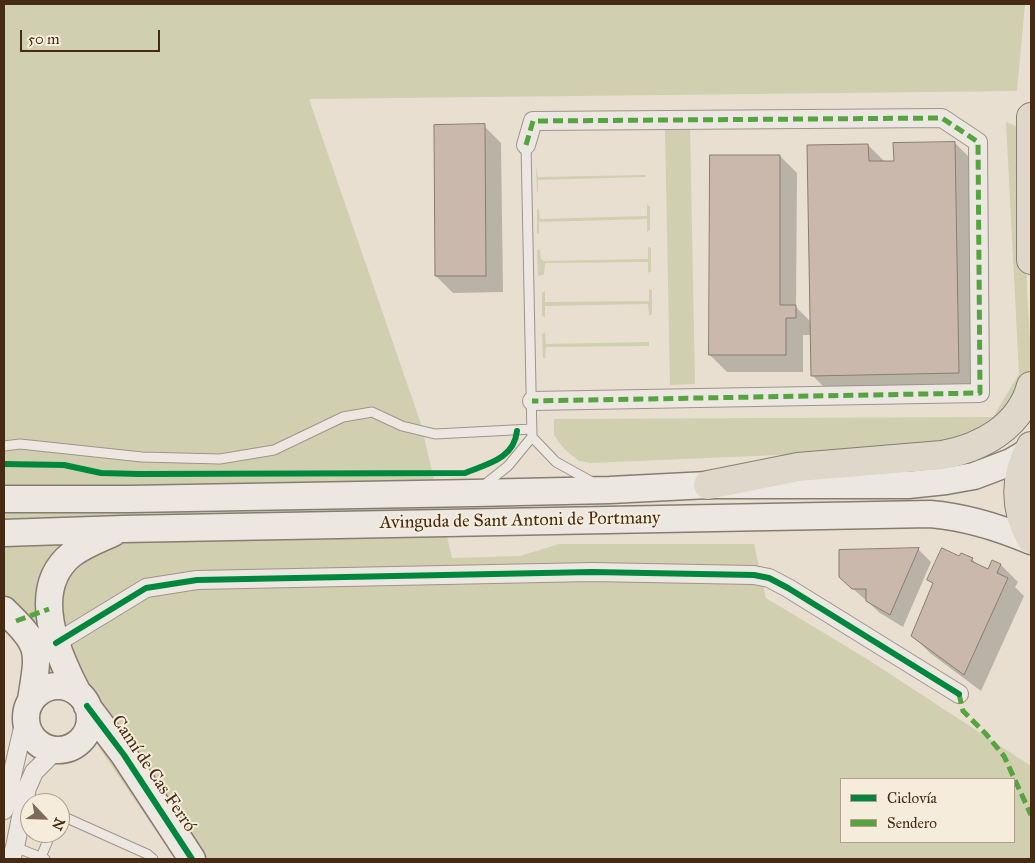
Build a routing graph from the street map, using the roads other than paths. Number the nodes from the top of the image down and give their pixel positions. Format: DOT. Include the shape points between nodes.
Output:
graph roads {
  1 [pos="1031,117"];
  2 [pos="526,145"];
  3 [pos="1031,260"];
  4 [pos="1031,386"];
  5 [pos="532,401"];
  6 [pos="532,433"];
  7 [pos="4,446"];
  8 [pos="1030,449"];
  9 [pos="708,485"];
  10 [pos="610,490"];
  11 [pos="474,493"];
  12 [pos="4,500"];
  13 [pos="123,528"];
  14 [pos="4,533"];
  15 [pos="1031,540"];
  16 [pos="4,610"];
  17 [pos="56,643"];
  18 [pos="959,694"];
  19 [pos="83,699"];
  20 [pos="28,708"];
  21 [pos="66,747"];
  22 [pos="124,755"];
  23 [pos="9,763"];
  24 [pos="4,810"];
  25 [pos="70,819"];
  26 [pos="48,843"];
  27 [pos="13,853"];
  28 [pos="43,858"];
  29 [pos="153,859"];
  30 [pos="192,859"];
  1 -- 3 [label="main road"];
  2 -- 5 [label="lane"];
  2 -- 5 [label="street" via="533,121 942,118 978,142 980,392"];
  4 -- 9 [label="main road" via="1019,412 1003,430 962,451 798,467"];
  5 -- 6 [label="lane"];
  6 -- 7 [label="lane" via="435,434 402,426 372,412 343,417 274,450 220,459 142,457 20,444"];
  6 -- 10 [label="lane" via="556,462"];
  6 -- 11 [label="lane" via="508,466"];
  8 -- 9 [label="main road, Avinguda de Sant Antoni de Portmany" via="1011,462 974,476 937,482 908,485"];
  8 -- 15 [label="main road" via="1019,478 1018,491 1021,518"];
  9 -- 10 [label="main road, Avinguda de Sant Antoni de Portmany"];
  10 -- 11 [label="main road, Avinguda de Sant Antoni de Portmany"];
  11 -- 12 [label="main road, Avinguda de Sant Antoni de Portmany"];
  13 -- 14 [label="main road, Avinguda de Sant Antoni de Portmany"];
  13 -- 15 [label="main road, Avinguda de Sant Antoni de Portmany" via="930,514 988,525"];
  13 -- 17 [label="main road, Camí de Cas Ferró" via="72,554 55,575 49,609"];
  16 -- 20 [label="main road" via="28,634 37,651"];
  17 -- 18 [label="street" via="146,588 197,580 592,572 754,575 769,578 788,588"];
  17 -- 19 [label="main road, Camí de Cas Ferró" via="67,672"];
  19 -- 20 [label="main road" via="70,688 53,686 44,689"];
  19 -- 21 [label="main road" via="90,715 87,732"];
  19 -- 22 [label="main road, Camí de Cas Ferró"];
  20 -- 21 [label="main road" via="26,726 37,743 46,748"];
  20 -- 23 [label="street"];
  21 -- 22 [label="main road, Camí de Cas Ferró" via="89,744"];
  21 -- 27 [label="street" via="34,772 27,788"];
  22 -- 30 [label="main road, Camí de Cas Ferró"];
  23 -- 24 [label="street"];
  25 -- 29 [label="lane"];
  26 -- 28 [label="lane"];
  27 -- 28 [label="lane"];
}
